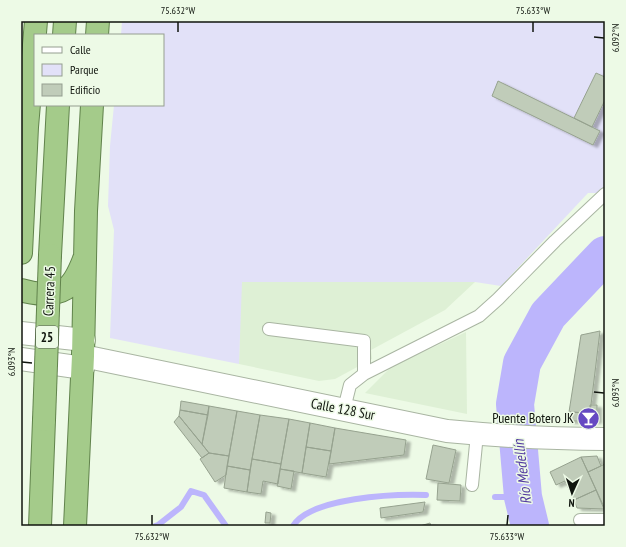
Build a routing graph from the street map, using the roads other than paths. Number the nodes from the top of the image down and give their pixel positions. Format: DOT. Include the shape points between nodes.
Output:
graph roads {
  1 [pos="36,21"];
  2 [pos="65,21"];
  3 [pos="98,21"];
  4 [pos="35,34"];
  5 [pos="64,34"];
  6 [pos="97,34"];
  7 [pos="34,42"];
  8 [pos="58,106"];
  9 [pos="92,106"];
  10 [pos="605,194"];
  11 [pos="21,250"];
  12 [pos="21,253"];
  13 [pos="85,257"];
  14 [pos="21,290"];
  15 [pos="270,329"];
  16 [pos="21,333"];
  17 [pos="83,355"];
  18 [pos="21,359"];
  19 [pos="364,374"];
  20 [pos="344,409"];
  21 [pos="484,434"];
  22 [pos="605,439"];
  23 [pos="472,485"];
  24 [pos="580,520"];
  25 [pos="605,520"];
  26 [pos="40,526"];
  27 [pos="75,526"];
  1 -- 4 [label="highway"];
  2 -- 5 [label="highway"];
  3 -- 6 [label="highway"];
  7 -- 11 [label="highway" via="26,126"];
  8 -- 26 [label="highway, Carrera 45 / 25, bridge"];
  9 -- 13 [label="highway"];
  10 -- 19 [label="lane" via="479,316"];
  11 -- 12 [label="highway"];
  13 -- 14 [label="highway" via="73,281 65,289 45,293"];
  13 -- 17 [label="highway"];
  15 -- 19 [label="lane" via="364,341"];
  16 -- 17 [label="street, Calle 128 Sur"];
  17 -- 18 [label="street, Calle 128 Sur"];
  17 -- 20 [label="street, Calle 128 Sur"];
  17 -- 27 [label="highway"];
  19 -- 20 [label="lane" via="350,385"];
  20 -- 21 [label="street, Calle 128 Sur" via="447,431"];
  21 -- 22 [label="street, Calle 128 Sur" via="551,439"];
  21 -- 23 [label="lane"];
  24 -- 25 [label="lane"];
}
